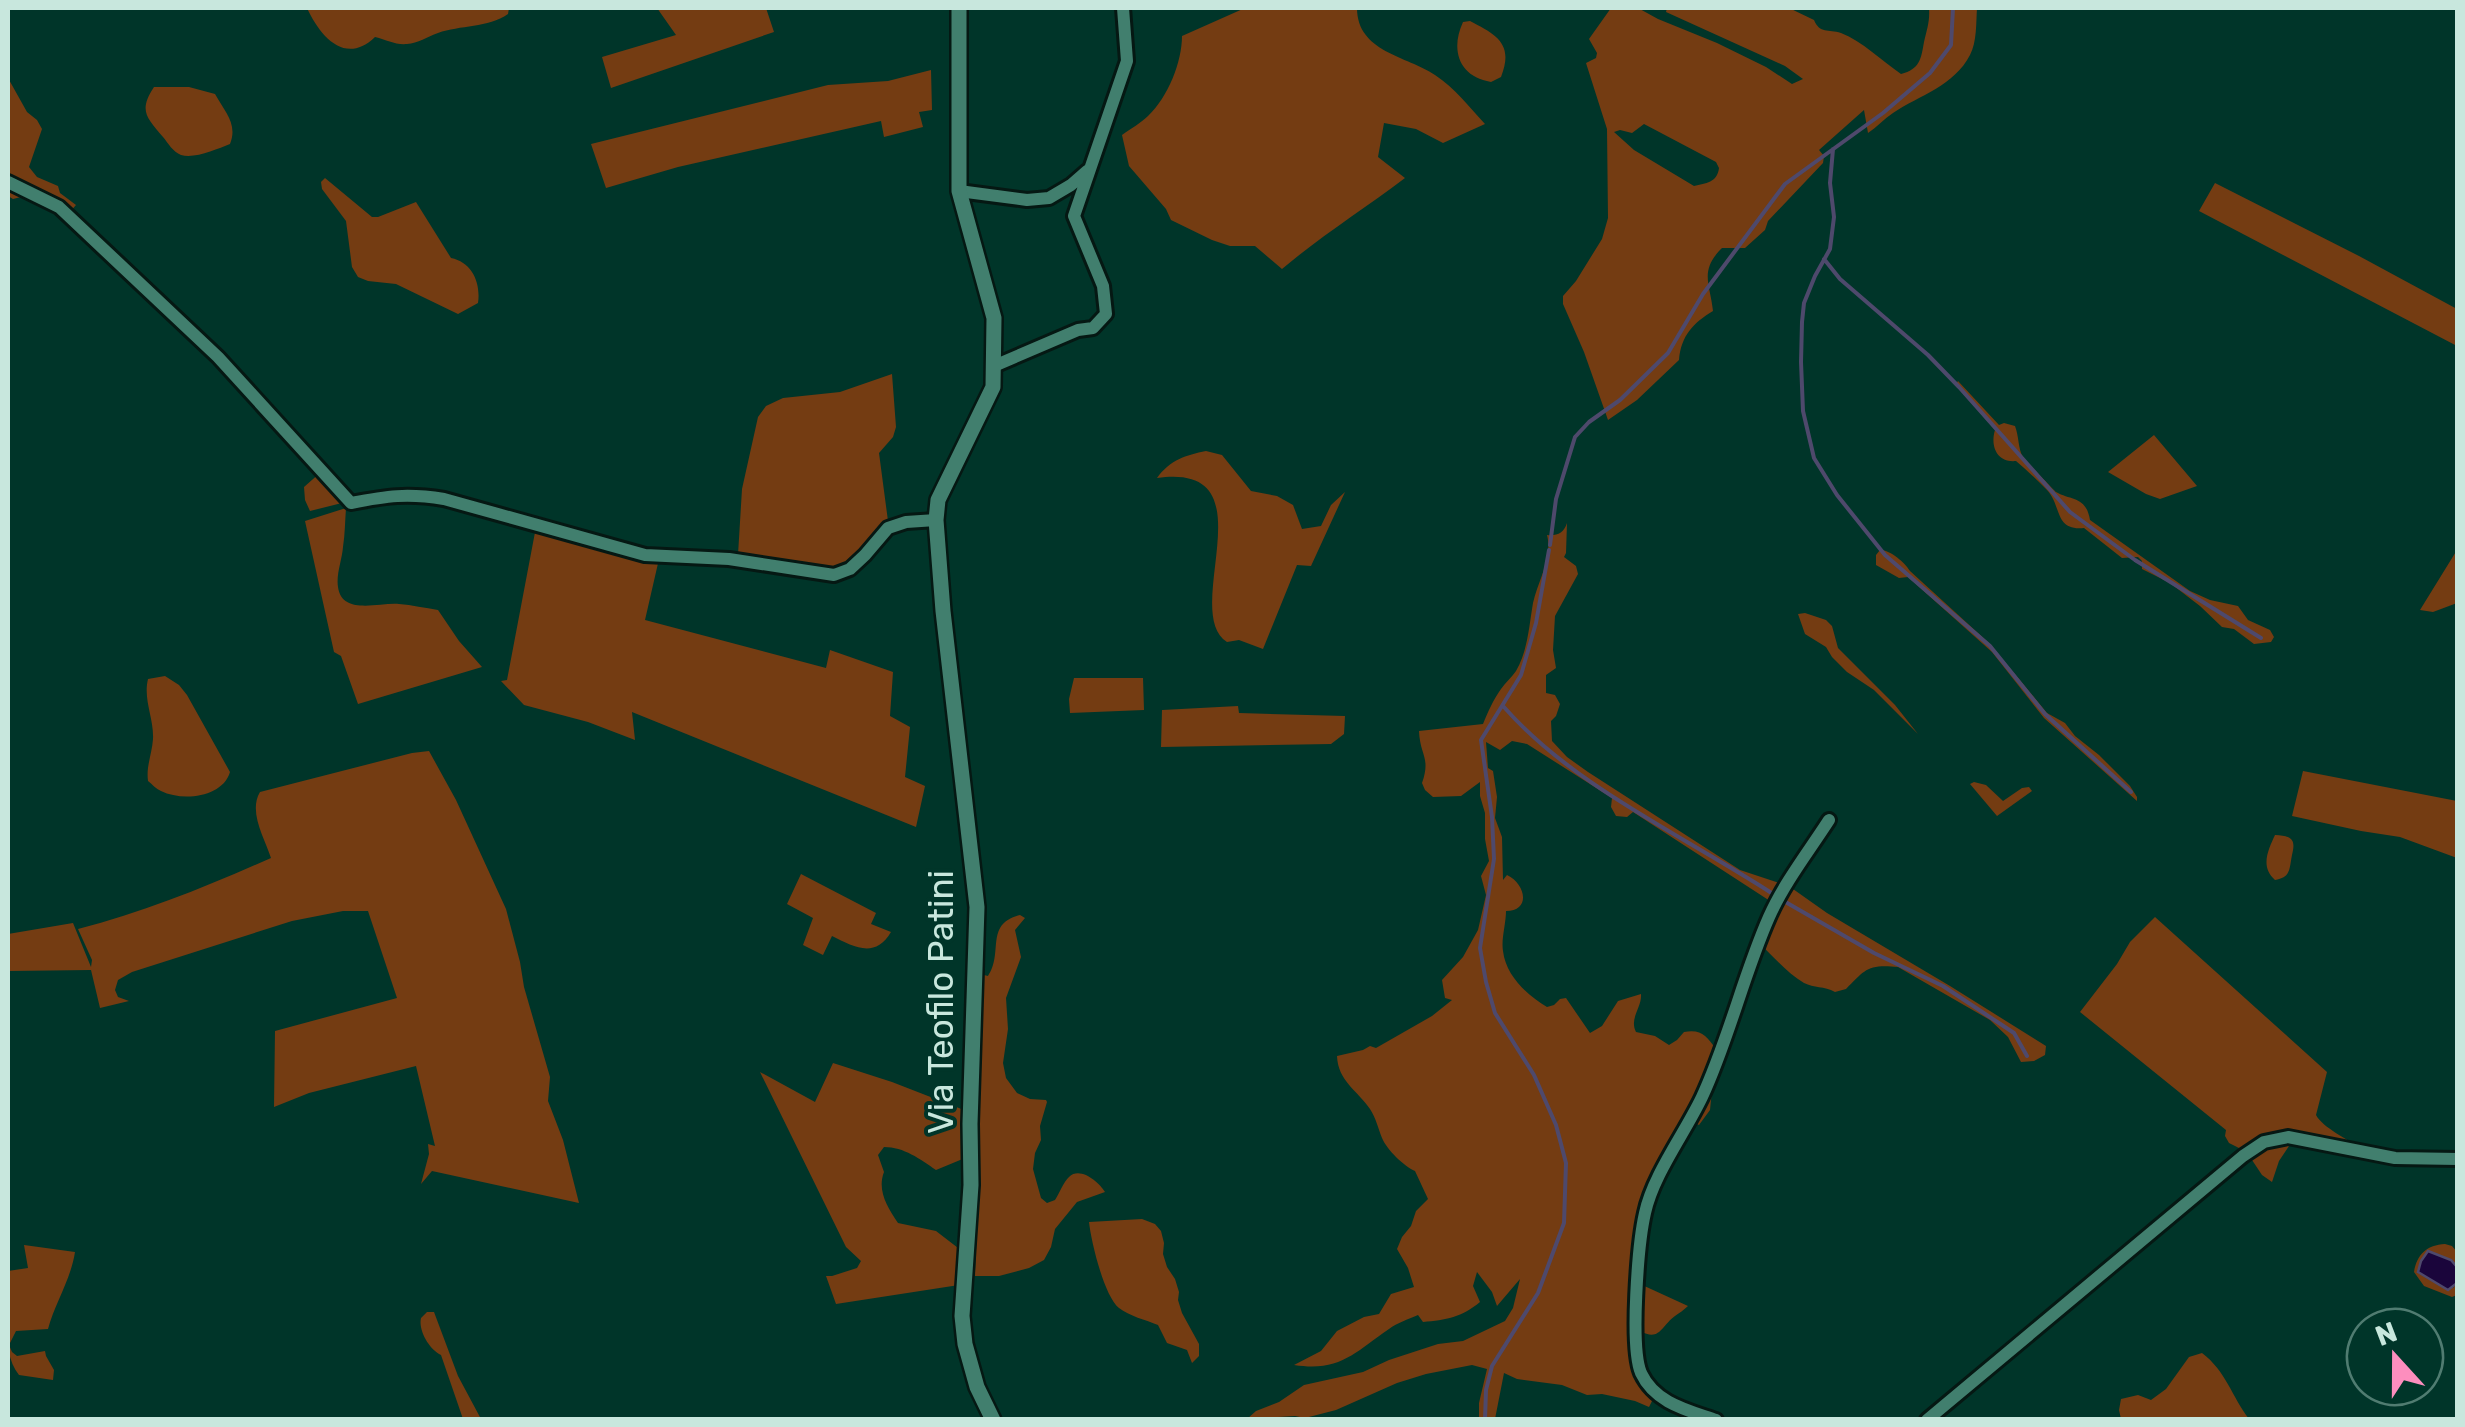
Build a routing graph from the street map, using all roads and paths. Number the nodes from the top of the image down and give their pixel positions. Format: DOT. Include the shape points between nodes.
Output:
graph roads {
  1 [pos="959,8"];
  2 [pos="1124,8"];
  3 [pos="1089,169"];
  4 [pos="8,182"];
  5 [pos="959,191"];
  6 [pos="994,366"];
  7 [pos="936,520"];
  8 [pos="1829,820"];
  9 [pos="2458,1159"];
  10 [pos="993,1420"];
  11 [pos="1716,1420"];
  12 [pos="1927,1420"];
  1 -- 5 [label="street"];
  2 -- 3 [label="street" via="1128,61"];
  3 -- 5 [label="street" via="1050,198"];
  3 -- 6 [label="street" via="1074,216 1104,286 1106,314 1093,328"];
  4 -- 7 [label="street" via="70,217 218,357 351,504 395,494 432,497 645,555 729,559 834,576 850,570 888,528"];
  5 -- 6 [label="street" via="994,318"];
  6 -- 7 [label="street, Via Teofilo Patini" via="993,386 938,500"];
  7 -- 10 [label="street, Via Teofilo Patini" via="977,907 962,1316 977,1388"];
  8 -- 11 [label="street" via="1771,913 1703,1095 1644,1215 1636,1359 1657,1396"];
  9 -- 12 [label="street" via="2395,1158 2288,1137 2264,1142"];
}
